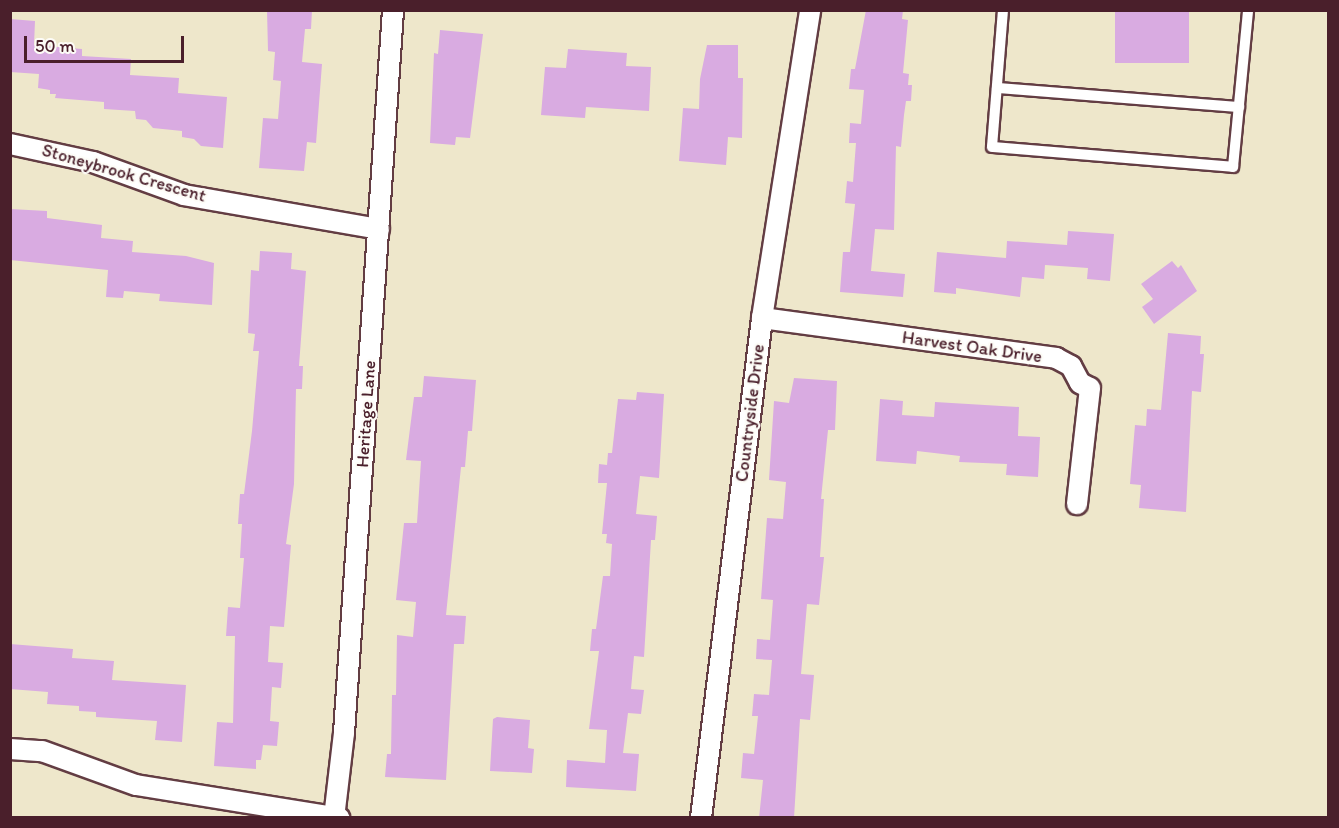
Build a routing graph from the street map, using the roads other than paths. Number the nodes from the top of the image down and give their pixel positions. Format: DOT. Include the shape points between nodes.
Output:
graph roads {
  1 [pos="393,10"];
  2 [pos="810,10"];
  3 [pos="1003,10"];
  4 [pos="1248,10"];
  5 [pos="997,88"];
  6 [pos="1239,107"];
  7 [pos="10,144"];
  8 [pos="379,229"];
  9 [pos="762,318"];
  10 [pos="1077,504"];
  11 [pos="10,749"];
  12 [pos="334,817"];
  13 [pos="339,818"];
  14 [pos="701,818"];
  1 -- 8 [label="street, Heritage Lane"];
  2 -- 9 [label="street, Countryside Drive"];
  3 -- 5 [label="lane"];
  4 -- 6 [label="lane"];
  5 -- 6 [label="lane"];
  5 -- 6 [label="lane" via="992,147 1233,167"];
  7 -- 8 [label="street, Stoneybrook Crescent" via="93,162 184,195"];
  8 -- 12 [label="street, Heritage Lane" via="344,733"];
  9 -- 10 [label="street, Harvest Oak Drive" via="1056,358 1071,366 1080,382 1090,388"];
  9 -- 14 [label="street, Countryside Drive"];
  11 -- 12 [label="street" via="42,751 136,785"];
  12 -- 13 [label="street"];
}
